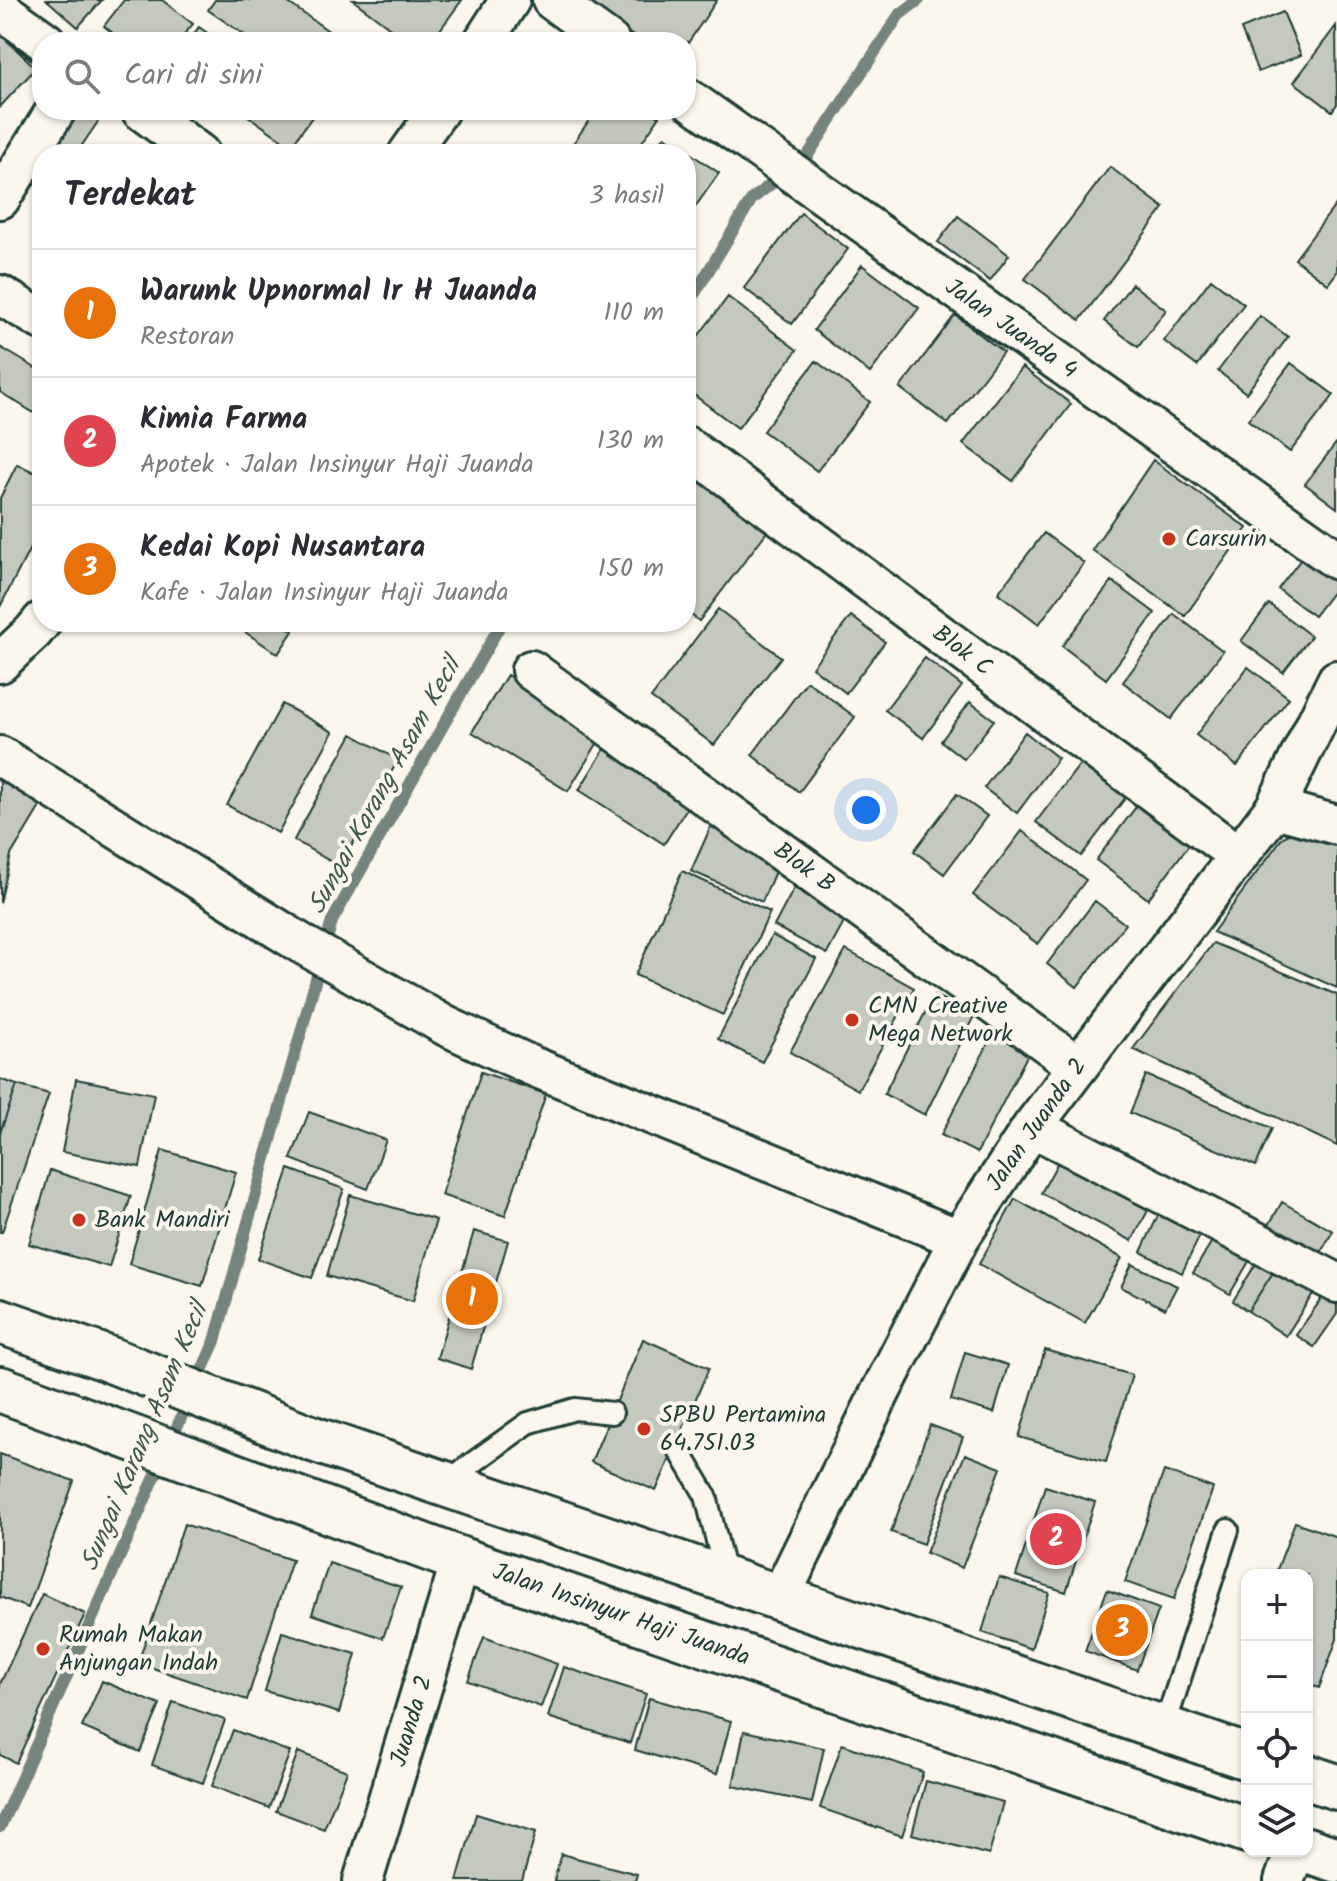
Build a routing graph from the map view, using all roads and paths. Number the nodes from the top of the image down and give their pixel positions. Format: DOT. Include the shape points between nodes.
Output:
graph roads {
  1 [pos="510,0"];
  2 [pos="552,0"];
  3 [pos="0,9"];
  4 [pos="32,32"];
  5 [pos="489,32"];
  6 [pos="596,32"];
  7 [pos="696,104"];
  8 [pos="50,120"];
  9 [pos="154,120"];
  10 [pos="432,120"];
  11 [pos="35,144"];
  12 [pos="187,144"];
  13 [pos="415,144"];
  14 [pos="32,148"];
  15 [pos="0,199"];
  16 [pos="0,295"];
  17 [pos="32,314"];
  18 [pos="696,453"];
  19 [pos="1337,560"];
  20 [pos="33,632"];
  21 [pos="0,663"];
  22 [pos="531,670"];
  23 [pos="1337,680"];
  24 [pos="0,756"];
  25 [pos="1275,808"];
  26 [pos="1337,825"];
  27 [pos="1239,856"];
  28 [pos="1078,1066"];
  29 [pos="1032,1127"];
  30 [pos="959,1239"];
  31 [pos="1337,1283"];
  32 [pos="0,1321"];
  33 [pos="0,1389"];
  34 [pos="612,1413"];
  35 [pos="676,1445"];
  36 [pos="445,1483"];
  37 [pos="1228,1530"];
  38 [pos="461,1560"];
  39 [pos="726,1578"];
  40 [pos="780,1597"];
  41 [pos="1164,1728"];
  42 [pos="1241,1755"];
  43 [pos="1313,1779"];
  44 [pos="1337,1787"];
  45 [pos="1241,1828"];
  46 [pos="1313,1852"];
  47 [pos="1293,1857"];
  48 [pos="1337,1860"];
  49 [pos="363,1881"];
  50 [pos="1284,1881"];
  1 -- 5 [label="street"];
  2 -- 6 [label="street"];
  3 -- 4 [label="street"];
  7 -- 19 [label="street, Jalan Juanda 4"];
  8 -- 11 [label="street"];
  9 -- 12 [label="street"];
  10 -- 13 [label="street"];
  14 -- 15 [label="street"];
  16 -- 17 [label="street"];
  18 -- 27 [label="street, Blok C"];
  20 -- 21 [label="street"];
  22 -- 28 [label="street, Blok B"];
  23 -- 25 [label="street, Jalan Juanda 2"];
  24 -- 30 [label="street" via="302,944 446,1026"];
  25 -- 26 [label="street"];
  25 -- 27 [label="street, Jalan Juanda 2"];
  27 -- 28 [label="street, Jalan Juanda 2"];
  28 -- 29 [label="street, Jalan Juanda 2"];
  29 -- 30 [label="street, Jalan Juanda 2"];
  29 -- 31 [label="street"];
  30 -- 40 [label="street, Jalan Juanda 2"];
  32 -- 36 [label="highway"];
  33 -- 38 [label="highway, Jalan Insinyur Haji Juanda"];
  34 -- 36 [label="lane" via="575,1409 528,1423"];
  35 -- 39 [label="lane" via="706,1496"];
  36 -- 39 [label="highway"];
  37 -- 41 [label="lane"];
  38 -- 45 [label="highway, Jalan Insinyur Haji Juanda"];
  38 -- 49 [label="street, Juanda 2"];
  39 -- 40 [label="highway"];
  40 -- 41 [label="highway"];
  41 -- 42 [label="highway"];
  43 -- 44 [label="highway"];
  46 -- 48 [label="highway"];
  47 -- 50 [label="street"];
}
